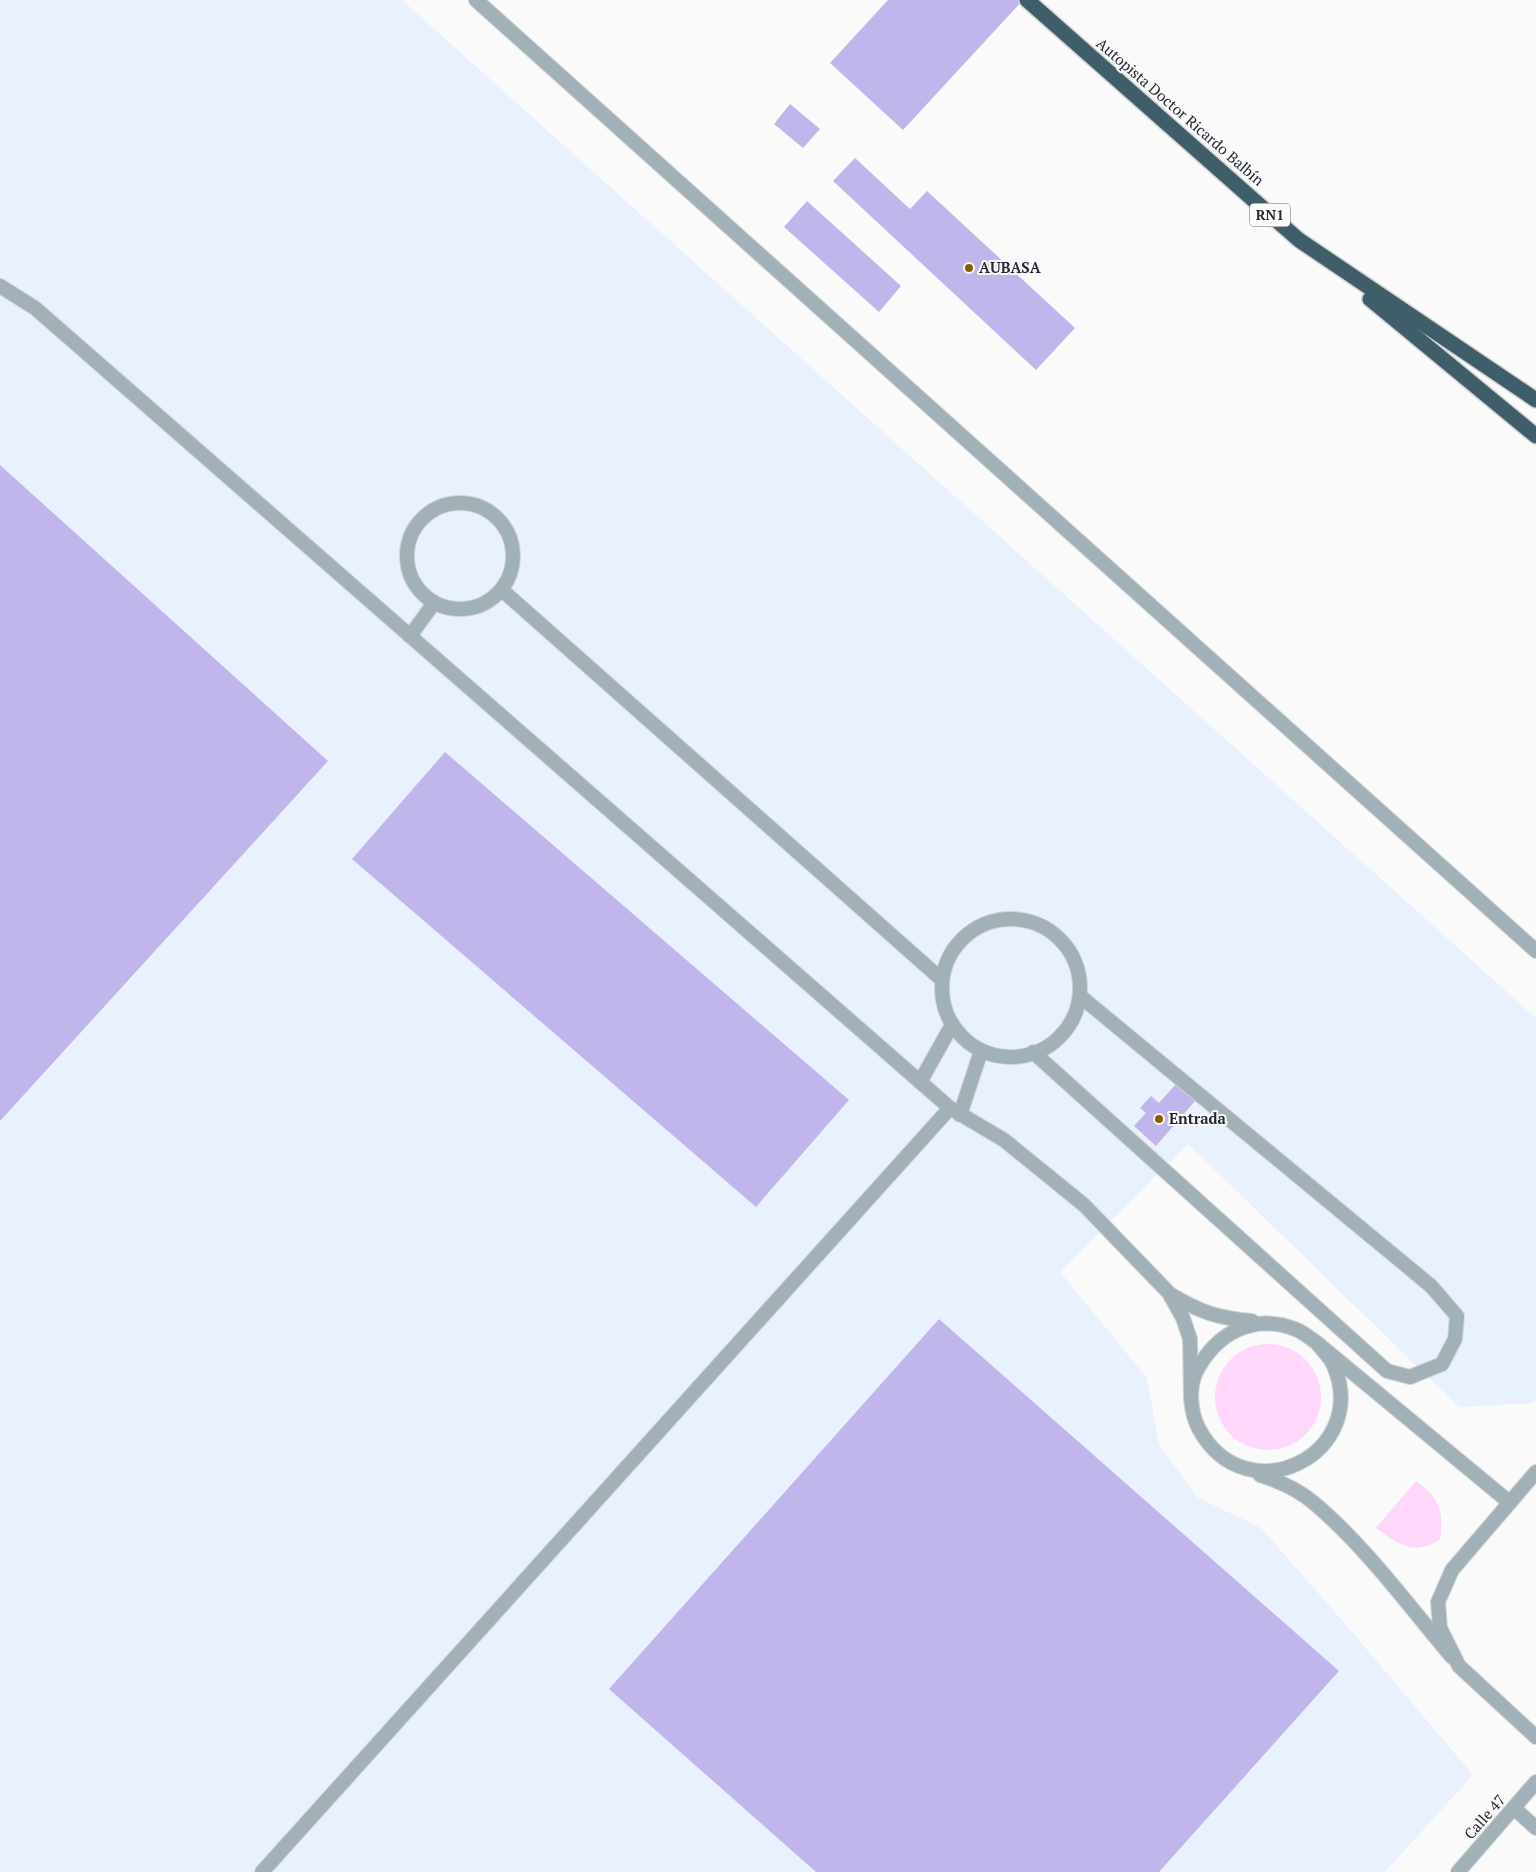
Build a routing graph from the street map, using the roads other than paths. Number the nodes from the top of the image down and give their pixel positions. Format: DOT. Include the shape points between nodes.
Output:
graph roads {
  1 [pos="476,0"];
  2 [pos="1027,0"];
  3 [pos="1299,240"];
  4 [pos="0,286"];
  5 [pos="1536,400"];
  6 [pos="1536,436"];
  7 [pos="502,590"];
  8 [pos="434,603"];
  9 [pos="410,636"];
  10 [pos="1536,951"];
  11 [pos="941,979"];
  12 [pos="1080,996"];
  13 [pos="952,1025"];
  14 [pos="981,1051"];
  15 [pos="1033,1052"];
  16 [pos="920,1082"];
  17 [pos="955,1112"];
  18 [pos="1169,1293"];
  19 [pos="1271,1323"];
  20 [pos="1317,1343"];
  21 [pos="1191,1398"];
  22 [pos="1245,1469"];
  23 [pos="1536,1472"];
  24 [pos="1509,1502"];
  25 [pos="1459,1666"];
  26 [pos="1536,1737"];
  27 [pos="1536,1782"];
  28 [pos="1514,1808"];
  29 [pos="1536,1828"];
  30 [pos="262,1872"];
  31 [pos="1458,1872"];
  1 -- 10 [label="street"];
  2 -- 3 [label="highway, Autopista Doctor Ricardo Balbín / RN1"];
  3 -- 5 [label="highway, Autopista Doctor Ricardo Balbín / RN1"];
  3 -- 6 [label="highway"];
  4 -- 9 [label="street" via="35,308"];
  7 -- 8 [label="street" via="487,602 470,609 451,610"];
  7 -- 8 [label="street" via="511,574 514,556 511,537 501,522 486,510 469,504 450,504 433,510 418,522 409,539 406,557 410,575 419,591"];
  7 -- 11 [label="street"];
  8 -- 9 [label="street"];
  9 -- 16 [label="street"];
  11 -- 12 [label="street" via="947,958 959,940 976,927 997,920 1019,919 1040,925 1058,937 1072,954 1079,974"];
  11 -- 13 [label="street" via="942,1001"];
  12 -- 15 [label="street" via="1074,1017 1062,1035 1045,1048"];
  12 -- 15 [label="street" via="1431,1286 1457,1316 1454,1340 1442,1364 1410,1377 1387,1371"];
  13 -- 14 [label="street" via="963,1039"];
  13 -- 16 [label="street"];
  14 -- 15 [label="street" via="1002,1056 1024,1056"];
  14 -- 17 [label="street"];
  16 -- 17 [label="street"];
  17 -- 18 [label="street" via="1004,1140 1084,1205"];
  17 -- 30 [label="street"];
  18 -- 19 [label="street" via="1199,1311 1229,1319"];
  18 -- 21 [label="street" via="1190,1339"];
  19 -- 20 [label="street" via="1296,1329"];
  19 -- 21 [label="street" via="1245,1326 1222,1337 1206,1354 1195,1375"];
  20 -- 22 [label="street" via="1333,1363 1340,1388 1340,1413 1330,1437 1313,1456 1292,1468 1269,1472"];
  20 -- 24 [label="street"];
  21 -- 22 [label="street" via="1195,1422 1206,1443 1224,1459"];
  22 -- 25 [label="street" via="1282,1482 1313,1502 1359,1547"];
  23 -- 24 [label="street"];
  24 -- 25 [label="street" via="1452,1570 1438,1602 1440,1628"];
  25 -- 26 [label="street"];
  27 -- 28 [label="street, Calle 47"];
  28 -- 29 [label="street"];
  28 -- 31 [label="street, Calle 47"];
}
